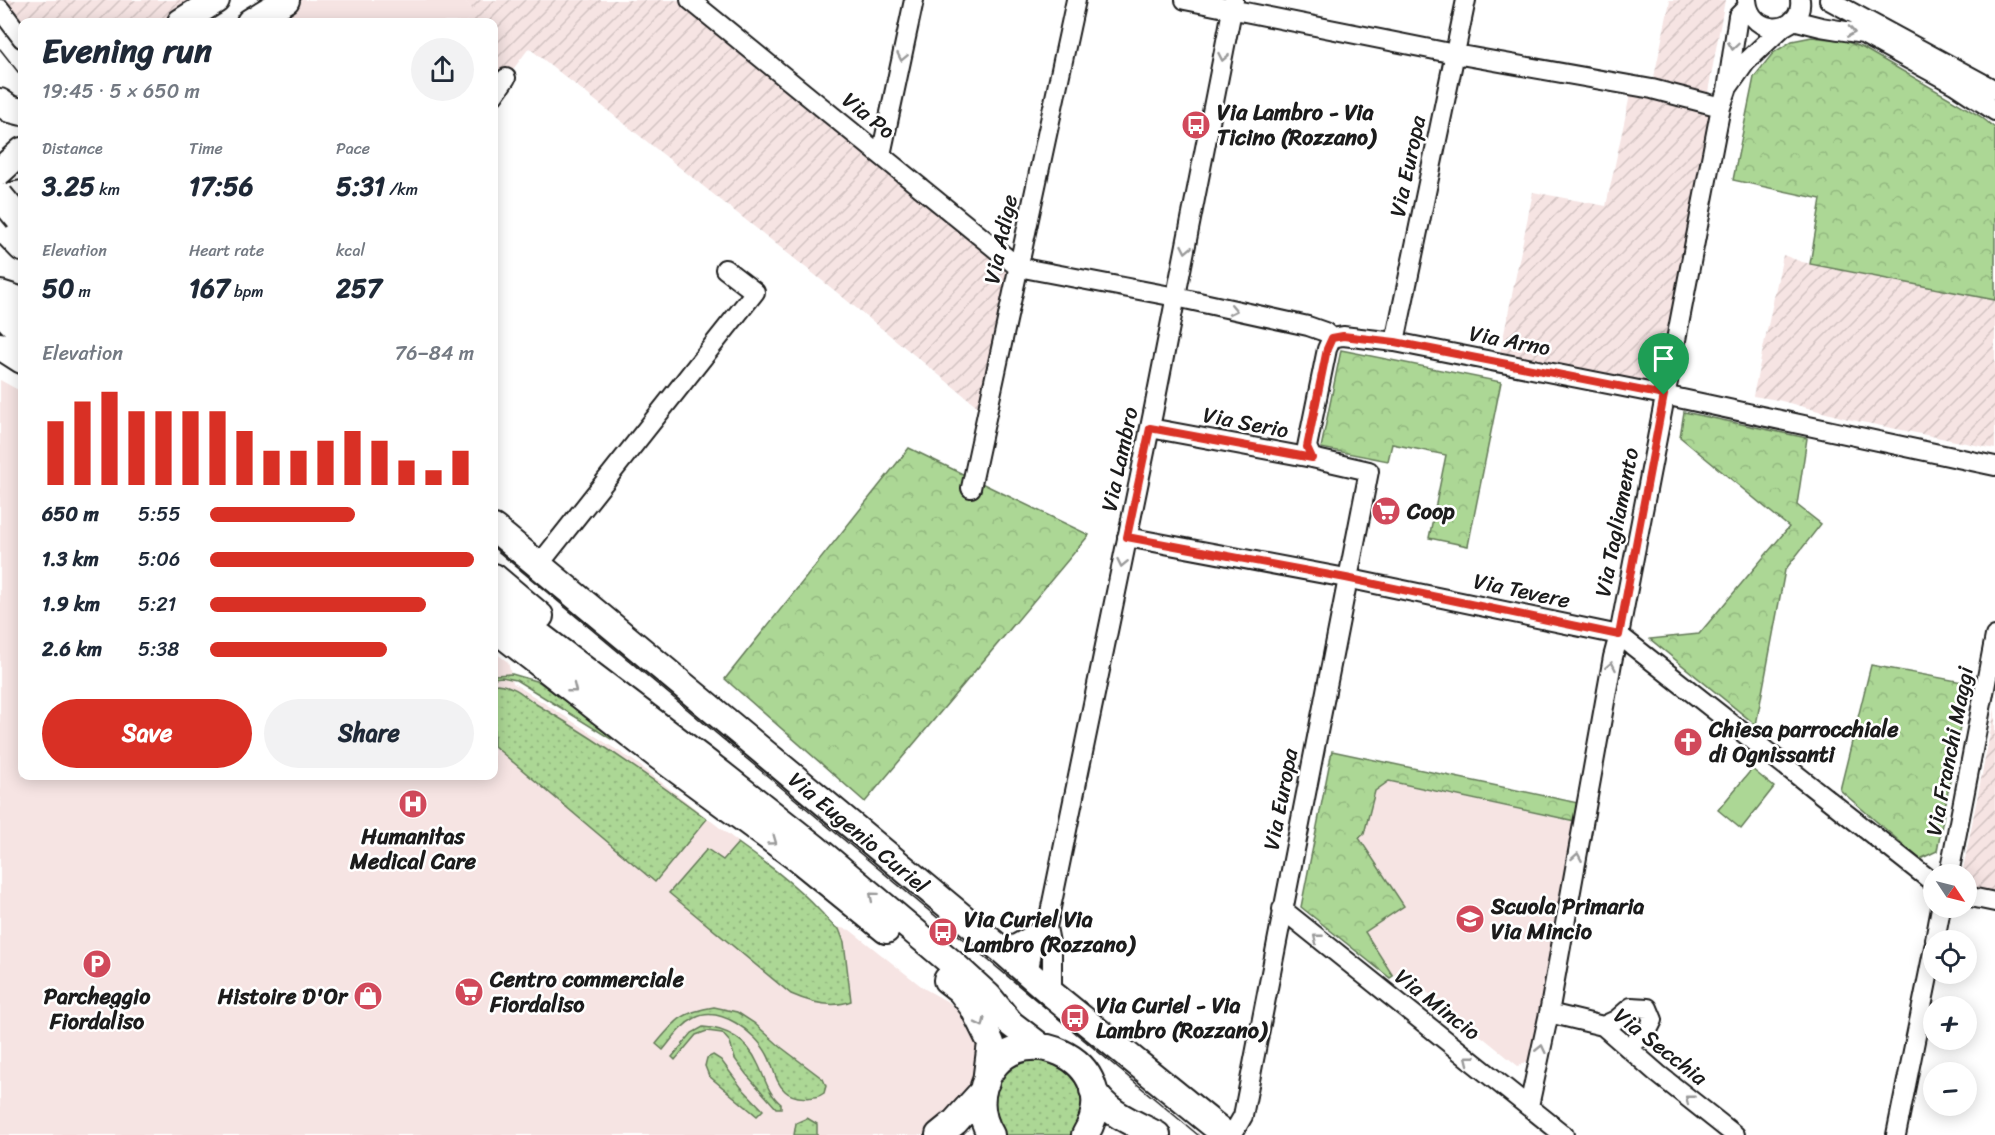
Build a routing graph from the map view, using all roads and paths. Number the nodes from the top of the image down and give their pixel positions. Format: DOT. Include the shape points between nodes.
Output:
graph roads {
  1 [pos="216,0"];
  2 [pos="286,0"];
  3 [pos="690,0"];
  4 [pos="914,0"];
  5 [pos="1076,0"];
  6 [pos="1185,0"];
  7 [pos="1466,0"];
  8 [pos="1800,0"];
  9 [pos="1829,0"];
  10 [pos="1747,3"];
  11 [pos="1233,4"];
  12 [pos="0,9"];
  13 [pos="188,18"];
  14 [pos="257,18"];
  15 [pos="1788,23"];
  16 [pos="18,33"];
  17 [pos="1455,54"];
  18 [pos="506,78"];
  19 [pos="498,89"];
  20 [pos="1995,90"];
  21 [pos="1724,98"];
  22 [pos="0,102"];
  23 [pos="18,111"];
  24 [pos="1995,111"];
  25 [pos="881,155"];
  26 [pos="1018,267"];
  27 [pos="725,269"];
  28 [pos="1176,297"];
  29 [pos="8,303"];
  30 [pos="18,324"];
  31 [pos="1332,338"];
  32 [pos="1395,342"];
  33 [pos="0,346"];
  34 [pos="18,357"];
  35 [pos="1664,395"];
  36 [pos="1150,428"];
  37 [pos="1312,458"];
  38 [pos="1995,466"];
  39 [pos="1369,471"];
  40 [pos="971,489"];
  41 [pos="498,531"];
  42 [pos="1127,537"];
  43 [pos="538,566"];
  44 [pos="1346,578"];
  45 [pos="498,580"];
  46 [pos="498,604"];
  47 [pos="498,631"];
  48 [pos="1619,635"];
  49 [pos="1995,636"];
  50 [pos="498,646"];
  51 [pos="547,681"];
  52 [pos="702,759"];
  53 [pos="1951,864"];
  54 [pos="1923,874"];
  55 [pos="1977,898"];
  56 [pos="1995,902"];
  57 [pos="1282,909"];
  58 [pos="1047,927"];
  59 [pos="1003,951"];
  60 [pos="1028,974"];
  61 [pos="1927,984"];
  62 [pos="1052,994"];
  63 [pos="1549,1013"];
  64 [pos="1603,1026"];
  65 [pos="1041,1047"];
  66 [pos="1627,1047"];
  67 [pos="984,1086"];
  68 [pos="1093,1089"];
  69 [pos="1529,1106"];
  70 [pos="939,1135"];
  71 [pos="991,1135"];
  72 [pos="1085,1135"];
  73 [pos="1157,1135"];
  74 [pos="1226,1135"];
  75 [pos="1232,1135"];
  76 [pos="1564,1135"];
  77 [pos="1735,1135"];
  78 [pos="1896,1135"];
  1 -- 13 [label="main road"];
  2 -- 14 [label="main road"];
  3 -- 25 [label="street, Via Po"];
  4 -- 25 [label="street, one-way"];
  5 -- 26 [label="street, Via Adige"];
  6 -- 11 [label="street"];
  7 -- 17 [label="street, Via Europa"];
  8 -- 15 [label="street" via="1801,5"];
  9 -- 20 [label="street"];
  10 -- 15 [label="street" via="1760,24 1769,28"];
  10 -- 21 [label="street, Via Tagliamento, one-way" via="1738,16"];
  11 -- 17 [label="street"];
  11 -- 28 [label="street, Via Lambro, one-way"];
  12 -- 16 [label="street"];
  15 -- 21 [label="street, Via Tagliamento" via="1746,62"];
  15 -- 24 [label="street, one-way" via="1863,34"];
  17 -- 21 [label="street"];
  17 -- 32 [label="street, Via Europa"];
  18 -- 19 [label="street"];
  21 -- 35 [label="street, Via Tagliamento"];
  22 -- 23 [label="main road"];
  25 -- 26 [label="street, Via Po"];
  26 -- 28 [label="street, Via Arno"];
  26 -- 40 [label="street, Via Adige"];
  27 -- 43 [label="street" via="755,292"];
  28 -- 31 [label="street, Via Arno, one-way" via="1308,326"];
  28 -- 36 [label="street, Via Lambro"];
  29 -- 30 [label="main road"];
  31 -- 32 [label="street, Via Arno"];
  31 -- 37 [label="street" via="1307,447"];
  32 -- 35 [label="street, Via Arno"];
  33 -- 34 [label="main road"];
  35 -- 38 [label="street, Via Arno"];
  35 -- 48 [label="street, Via Tagliamento"];
  36 -- 37 [label="street, Via Serio"];
  36 -- 42 [label="street, Via Lambro"];
  37 -- 39 [label="street, Via Serio"];
  39 -- 44 [label="street, Via Europa"];
  41 -- 43 [label="main road, Via Eugenio Curiel"];
  42 -- 44 [label="street, Via Tevere"];
  42 -- 58 [label="street, Via Lambro, one-way"];
  43 -- 59 [label="main road, Via Eugenio Curiel"];
  44 -- 48 [label="street, Via Tevere"];
  44 -- 57 [label="street, Via Europa"];
  45 -- 52 [label="main road" via="649,708"];
  46 -- 52 [label="main road, Via Eugenio Curiel"];
  47 -- 67 [label="main road, one-way" via="801,861 960,990 991,1043"];
  48 -- 54 [label="street, Via Tevere"];
  63 -- 48 [label="street, Via Tagliamento, one-way"];
  49 -- 53 [label="street, Via Franchi Maggi"];
  50 -- 51 [label="main road"];
  65 -- 52 [label="main road, Via Eugenio Curiel, one-way" via="1011,1024 953,964"];
  55 -- 56 [label="street"];
  69 -- 57 [label="street, Via Mincio, one-way"];
  57 -- 75 [label="street, Via Europa" via="1243,1116"];
  58 -- 59 [label="street"];
  58 -- 60 [label="street" via="1033,948"];
  58 -- 62 [label="street" via="1052,952"];
  59 -- 60 [label="main road, Via Eugenio Curiel"];
  60 -- 62 [label="main road, Via Eugenio Curiel"];
  61 -- 78 [label="street"];
  62 -- 74 [label="main road, Via Eugenio Curiel"];
  63 -- 64 [label="street, Via Secchia"];
  69 -- 63 [label="street, Via Tagliamento, one-way"];
  64 -- 66 [label="street, Via Secchia"];
  64 -- 66 [label="street" via="1631,1007 1648,1008 1653,1020 1646,1034"];
  65 -- 67 [label="main road" via="1025,1048 1006,1056 991,1071"];
  65 -- 68 [label="main road" via="1053,1048 1072,1058 1087,1073"];
  77 -- 66 [label="street, Via Secchia, one-way"];
  67 -- 70 [label="main road"];
  67 -- 71 [label="main road" via="982,1112"];
  68 -- 72 [label="main road" via="1094,1114"];
  68 -- 73 [label="main road" via="1104,1105 1122,1118"];
  69 -- 76 [label="street, Via Mincio"];
}
